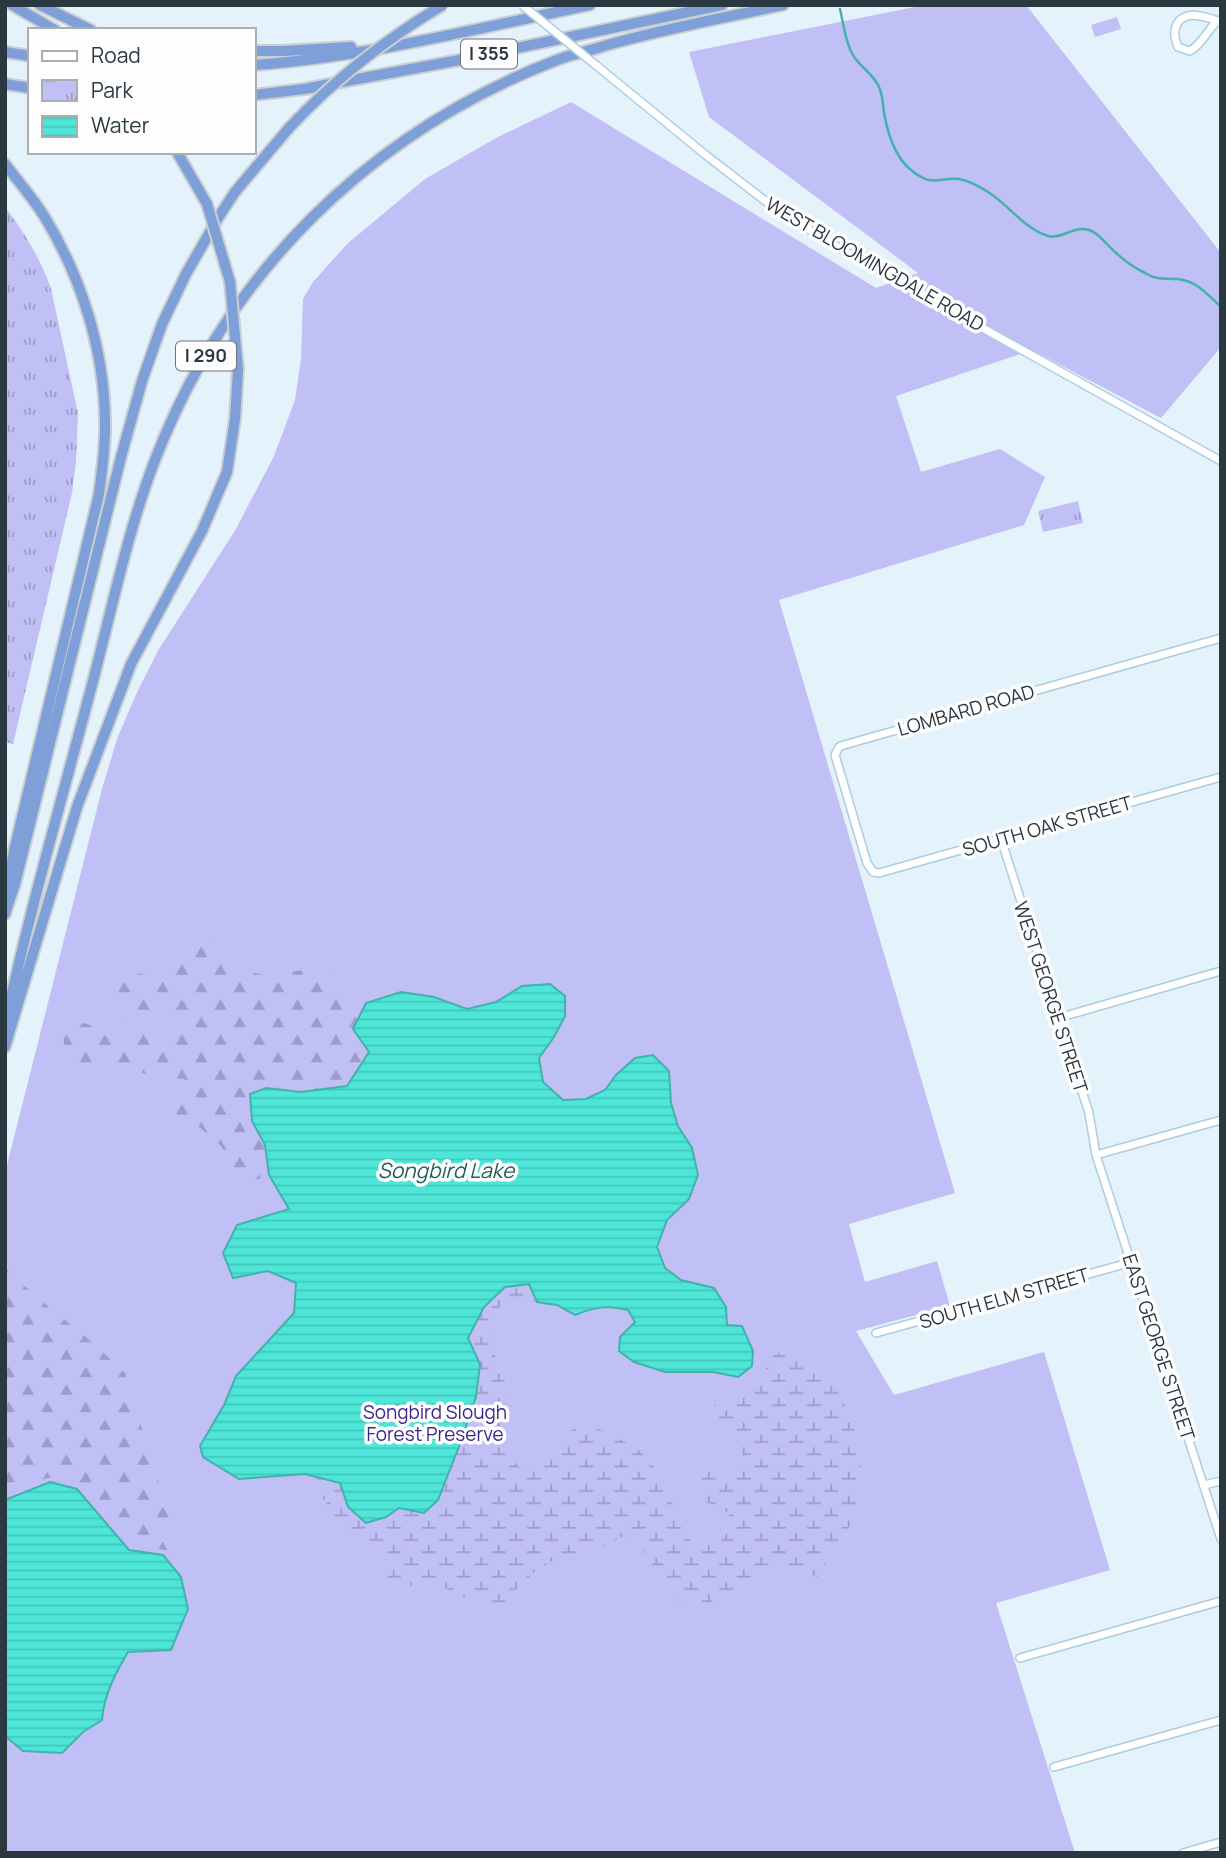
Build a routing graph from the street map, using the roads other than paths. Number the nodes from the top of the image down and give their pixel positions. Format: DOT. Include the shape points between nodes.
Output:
graph roads {
  1 [pos="12,5"];
  2 [pos="40,5"];
  3 [pos="443,5"];
  4 [pos="522,5"];
  5 [pos="590,5"];
  6 [pos="722,5"];
  7 [pos="783,5"];
  8 [pos="1219,22"];
  9 [pos="51,27"];
  10 [pos="87,28"];
  11 [pos="406,43"];
  12 [pos="256,51"];
  13 [pos="5,52"];
  14 [pos="28,56"];
  15 [pos="256,65"];
  16 [pos="5,85"];
  17 [pos="28,89"];
  18 [pos="256,95"];
  19 [pos="178,154"];
  20 [pos="5,164"];
  21 [pos="1221,461"];
  22 [pos="1221,638"];
  23 [pos="1221,777"];
  24 [pos="1000,839"];
  25 [pos="873,872"];
  26 [pos="5,898"];
  27 [pos="5,914"];
  28 [pos="1221,971"];
  29 [pos="1058,1017"];
  30 [pos="5,1025"];
  31 [pos="5,1047"];
  32 [pos="1221,1120"];
  33 [pos="1097,1155"];
  34 [pos="1132,1262"];
  35 [pos="876,1333"];
  36 [pos="1221,1481"];
  37 [pos="1204,1485"];
  38 [pos="1221,1539"];
  39 [pos="1221,1601"];
  40 [pos="1020,1658"];
  41 [pos="1221,1720"];
  42 [pos="1054,1767"];
  43 [pos="1221,1842"];
  44 [pos="1183,1853"];
  1 -- 9 [label="highway"];
  2 -- 10 [label="highway"];
  3 -- 27 [label="highway, I 290, bridge" via="366,56 321,94 236,192 186,274 142,381"];
  4 -- 21 [label="street, WEST BLOOMINGDALE ROAD, bridge" via="780,211"];
  5 -- 11 [label="highway, I 355"];
  6 -- 18 [label="highway, I 355" via="452,61"];
  7 -- 30 [label="highway, I 290" via="561,59 474,98 422,128 356,176 307,220 264,270 191,379 137,510"];
  8 -- 8 [label="street" via="1188,15 1179,20 1175,28 1178,47 1190,51"];
  11 -- 12 [label="highway"];
  11 -- 15 [label="highway, I 355"];
  13 -- 14 [label="highway"];
  16 -- 17 [label="highway"];
  19 -- 31 [label="highway, bridge" via="207,204 230,282 239,369 227,472 202,531 131,664 77,807"];
  20 -- 26 [label="highway" via="44,215 84,299 96,342 105,419 99,495"];
  22 -- 25 [label="street, LOMBARD ROAD" via="839,747 835,760"];
  23 -- 24 [label="street, SOUTH OAK STREET"];
  24 -- 25 [label="street, SOUTH OAK STREET"];
  24 -- 29 [label="street, WEST GEORGE STREET"];
  28 -- 29 [label="street"];
  29 -- 33 [label="street, WEST GEORGE STREET" via="1089,1113"];
  32 -- 33 [label="street"];
  33 -- 34 [label="street, EAST GEORGE STREET"];
  34 -- 35 [label="street, SOUTH ELM STREET"];
  34 -- 37 [label="street, EAST GEORGE STREET"];
  36 -- 37 [label="street"];
  37 -- 38 [label="street, EAST GEORGE STREET"];
  39 -- 40 [label="street"];
  41 -- 42 [label="street"];
  43 -- 44 [label="street"];
}
